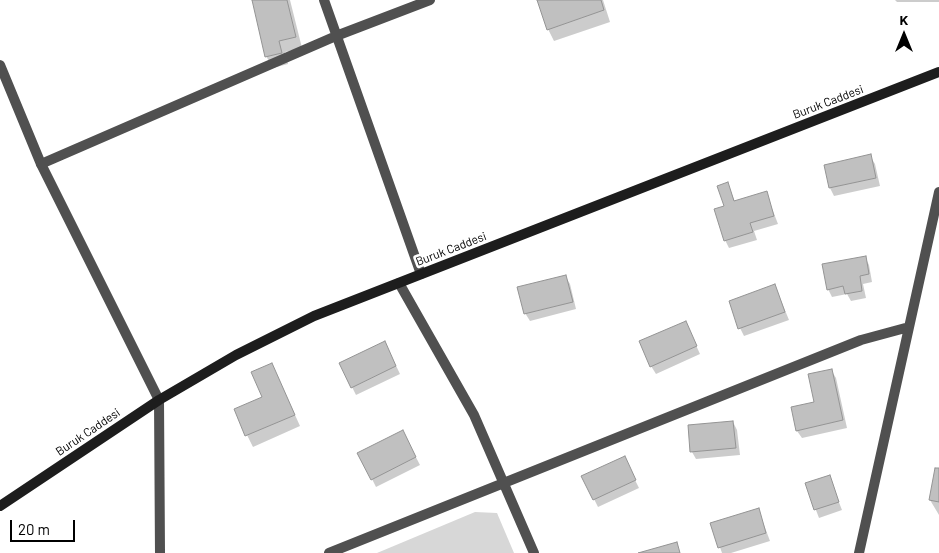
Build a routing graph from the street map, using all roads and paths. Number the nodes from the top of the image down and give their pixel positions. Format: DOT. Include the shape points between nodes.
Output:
graph roads {
  1 [pos="324,0"];
  2 [pos="430,0"];
  3 [pos="336,36"];
  4 [pos="0,65"];
  5 [pos="939,72"];
  6 [pos="42,164"];
  7 [pos="939,192"];
  8 [pos="421,274"];
  9 [pos="399,283"];
  10 [pos="909,327"];
  11 [pos="159,400"];
  12 [pos="505,483"];
  13 [pos="0,506"];
  14 [pos="336,552"];
  15 [pos="160,553"];
  16 [pos="534,553"];
  17 [pos="859,553"];
  1 -- 3 [label="street"];
  2 -- 3 [label="street"];
  3 -- 6 [label="street"];
  3 -- 8 [label="street"];
  4 -- 6 [label="street"];
  5 -- 8 [label="main road, Buruk Caddesi"];
  6 -- 11 [label="street"];
  7 -- 10 [label="street"];
  8 -- 9 [label="main road, Buruk Caddesi"];
  9 -- 11 [label="main road, Buruk Caddesi" via="314,316 236,355"];
  9 -- 12 [label="street" via="474,415"];
  10 -- 12 [label="street" via="861,340"];
  10 -- 17 [label="street"];
  11 -- 13 [label="main road, Buruk Caddesi"];
  11 -- 15 [label="street"];
  12 -- 14 [label="street"];
  12 -- 16 [label="street"];
}
